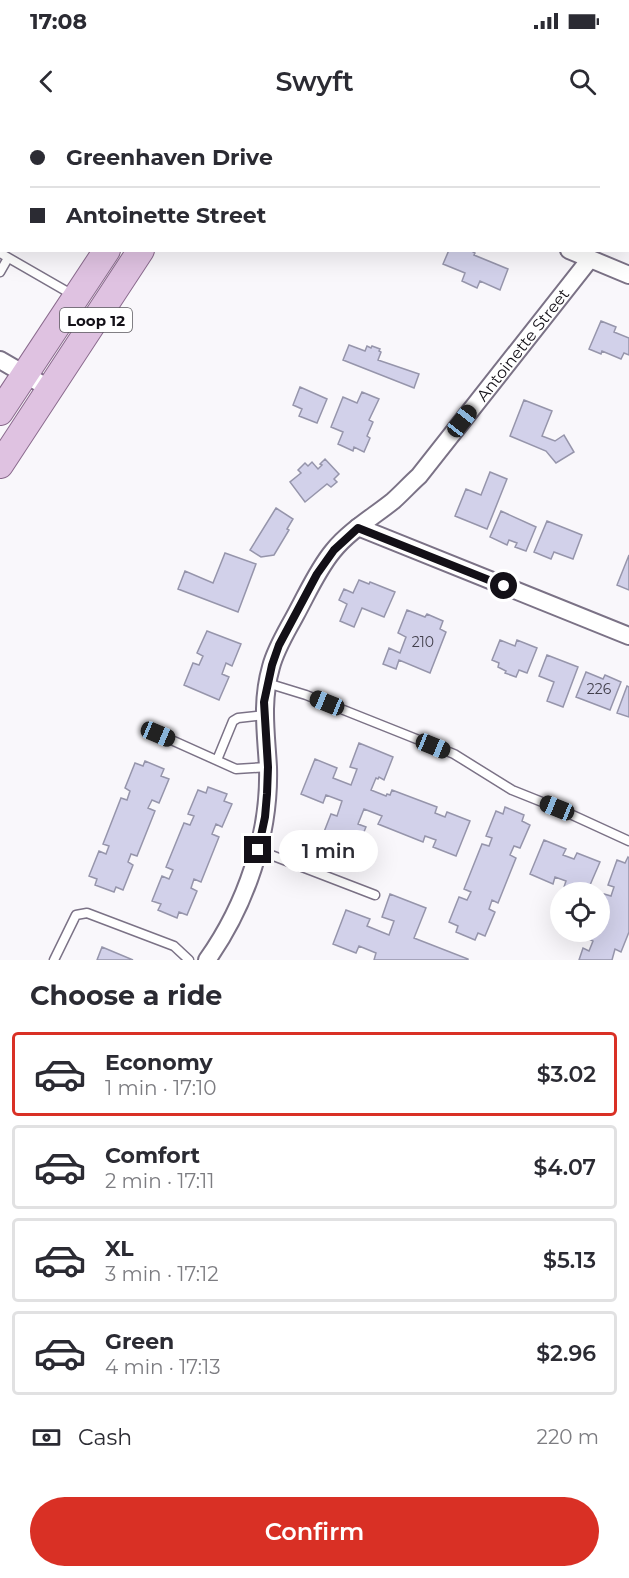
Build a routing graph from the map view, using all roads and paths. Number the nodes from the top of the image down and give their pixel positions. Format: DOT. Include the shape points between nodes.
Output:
graph roads {
  1 [pos="106,252"];
  2 [pos="140,252"];
  3 [pos="574,252"];
  4 [pos="4,255"];
  5 [pos="590,259"];
  6 [pos="0,272"];
  7 [pos="629,275"];
  8 [pos="76,297"];
  9 [pos="0,360"];
  10 [pos="25,374"];
  11 [pos="50,389"];
  12 [pos="0,412"];
  13 [pos="0,465"];
  14 [pos="358,528"];
  15 [pos="629,636"];
  16 [pos="267,683"];
  17 [pos="264,716"];
  18 [pos="158,734"];
  19 [pos="217,760"];
  20 [pos="268,767"];
  21 [pos="629,841"];
  22 [pos="258,850"];
  23 [pos="375,895"];
  24 [pos="54,960"];
  25 [pos="189,960"];
  26 [pos="207,960"];
  1 -- 8 [label="main road, Loop 12"];
  2 -- 11 [label="main road, Loop 12"];
  3 -- 5 [label="street"];
  4 -- 6 [label="lane"];
  4 -- 8 [label="lane"];
  5 -- 7 [label="street"];
  5 -- 14 [label="street, Antoinette Street" via="419,476"];
  8 -- 10 [label="main road, Loop 12"];
  9 -- 10 [label="street"];
  10 -- 11 [label="street"];
  10 -- 12 [label="main road, Loop 12"];
  11 -- 13 [label="main road, Loop 12"];
  14 -- 15 [label="street"];
  14 -- 16 [label="street, Antoinette Street" via="334,550 317,574 279,645"];
  16 -- 17 [label="street, Antoinette Street"];
  16 -- 21 [label="lane" via="454,754 512,790"];
  17 -- 19 [label="lane" via="233,722"];
  17 -- 20 [label="street, Antoinette Street"];
  18 -- 19 [label="lane"];
  19 -- 20 [label="lane" via="236,769"];
  20 -- 22 [label="street, Antoinette Street" via="265,817"];
  22 -- 23 [label="lane"];
  22 -- 26 [label="street, Antoinette Street" via="241,902"];
  24 -- 25 [label="lane" via="76,915 87,913 174,946"];
}
